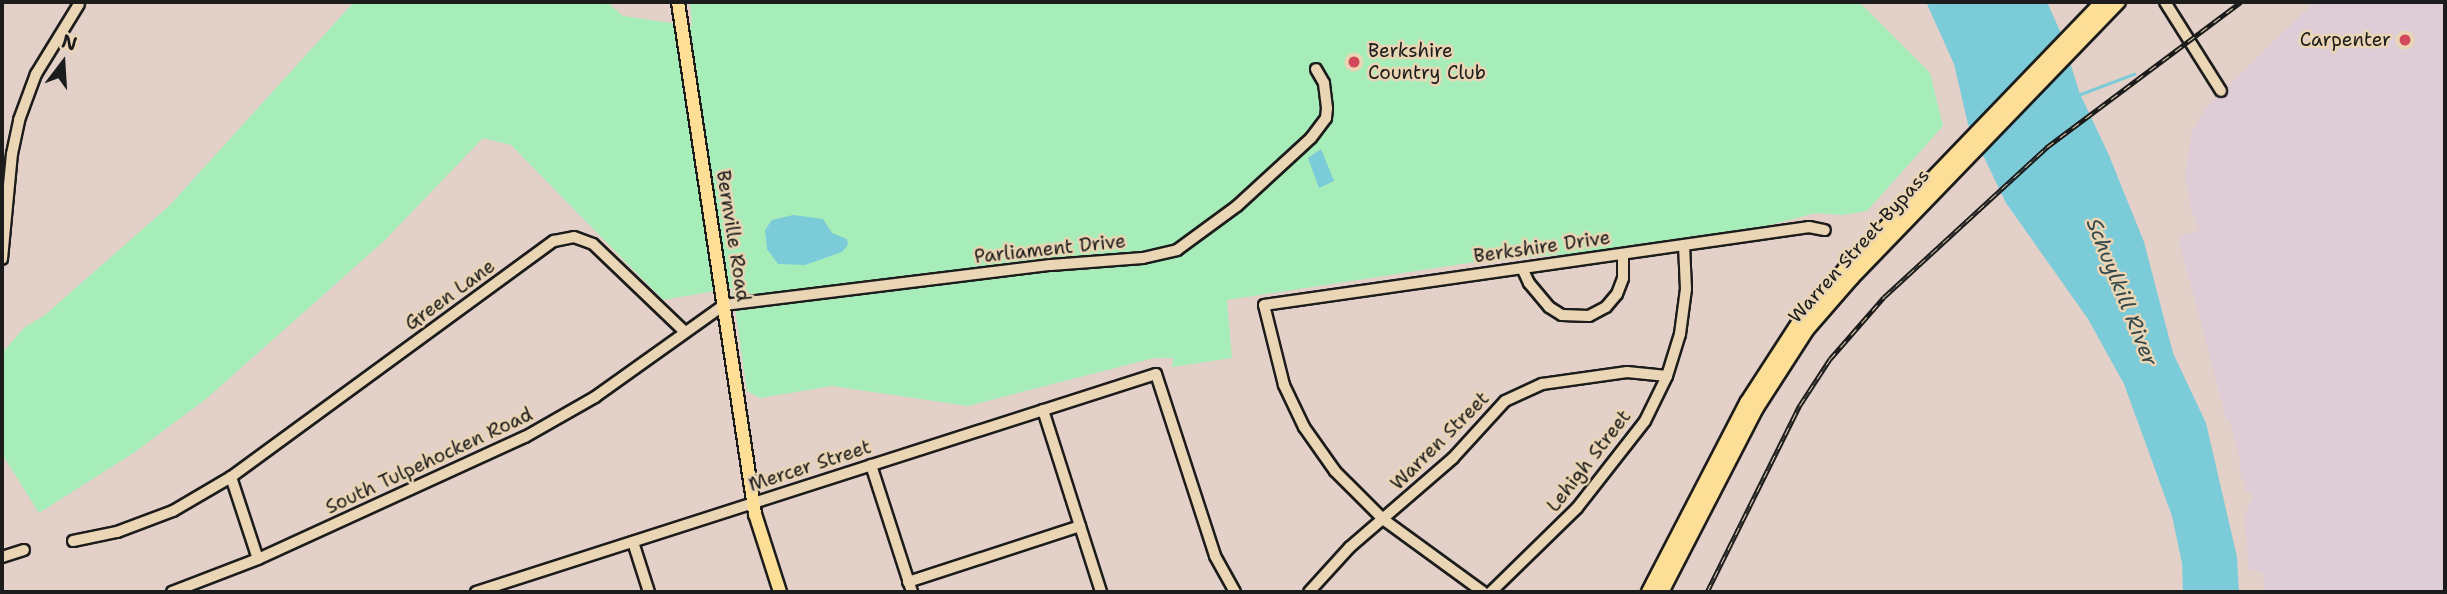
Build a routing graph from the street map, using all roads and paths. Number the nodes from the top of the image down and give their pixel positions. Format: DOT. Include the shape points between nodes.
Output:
graph roads {
  1 [pos="79,2"];
  2 [pos="678,2"];
  3 [pos="2103,2"];
  4 [pos="2118,2"];
  5 [pos="2165,2"];
  6 [pos="1316,69"];
  7 [pos="2221,91"];
  8 [pos="1943,175"];
  9 [pos="1825,230"];
  10 [pos="1684,245"];
  11 [pos="1623,254"];
  12 [pos="2,259"];
  13 [pos="1522,268"];
  14 [pos="724,305"];
  15 [pos="684,331"];
  16 [pos="1667,376"];
  17 [pos="1043,410"];
  18 [pos="871,465"];
  19 [pos="231,477"];
  20 [pos="753,503"];
  21 [pos="1383,519"];
  22 [pos="1080,526"];
  23 [pos="73,541"];
  24 [pos="632,542"];
  25 [pos="23,550"];
  26 [pos="2,556"];
  27 [pos="258,559"];
  28 [pos="910,587"];
  29 [pos="172,592"];
  30 [pos="476,592"];
  31 [pos="649,592"];
  32 [pos="780,592"];
  33 [pos="1101,592"];
  34 [pos="1235,592"];
  35 [pos="1309,592"];
  36 [pos="1483,592"];
  37 [pos="1491,592"];
  38 [pos="1650,592"];
  39 [pos="1661,592"];
  1 -- 12 [label="street" via="42,63 22,111 12,154"];
  2 -- 14 [label="main road, Bernville Road"];
  3 -- 8 [label="highway, Warren Street Bypass"];
  4 -- 8 [label="highway, Warren Street Bypass"];
  5 -- 7 [label="street"];
  6 -- 14 [label="street, Parliament Drive" via="1324,83 1327,108 1326,118 1311,138 1237,206 1177,250 1143,258"];
  8 -- 38 [label="highway, Warren Street Bypass" via="1829,287 1783,344 1747,403"];
  8 -- 39 [label="highway, Warren Street Bypass" via="1792,350 1750,419"];
  9 -- 10 [label="street, Berkshire Drive" via="1809,227"];
  10 -- 11 [label="street, Berkshire Drive"];
  10 -- 16 [label="street, Lehigh Street" via="1683,318"];
  11 -- 13 [label="street, Berkshire Drive"];
  11 -- 13 [label="street" via="1623,278 1617,294 1589,316 1562,315 1549,307"];
  13 -- 21 [label="street, Berkshire Drive" via="1264,305 1277,366 1300,418 1335,471"];
  14 -- 15 [label="street, Parliament Drive"];
  14 -- 20 [label="main road, Bernville Road"];
  15 -- 19 [label="street, Green Lane" via="593,244 575,237 554,241"];
  15 -- 27 [label="street, South Tulpehocken Road" via="595,397 526,438"];
  16 -- 21 [label="street, Warren Street" via="1627,372 1532,386 1505,401 1452,458"];
  16 -- 37 [label="street, Lehigh Street" via="1645,421 1598,483 1546,541"];
  17 -- 18 [label="street, Mercer Street"];
  17 -- 22 [label="street"];
  17 -- 34 [label="street, Mercer Street" via="1156,374 1211,544"];
  18 -- 20 [label="street, Mercer Street"];
  18 -- 28 [label="street"];
  19 -- 23 [label="street, Green Lane" via="160,516 117,532"];
  19 -- 27 [label="street"];
  20 -- 24 [label="street, Mercer Street"];
  20 -- 32 [label="main road, Bernville Road"];
  21 -- 35 [label="street, Warren Street"];
  21 -- 36 [label="street"];
  22 -- 28 [label="street"];
  22 -- 33 [label="street"];
  24 -- 30 [label="street, Mercer Street"];
  24 -- 31 [label="street"];
  25 -- 26 [label="street"];
  27 -- 29 [label="street, South Tulpehocken Road"];
}
